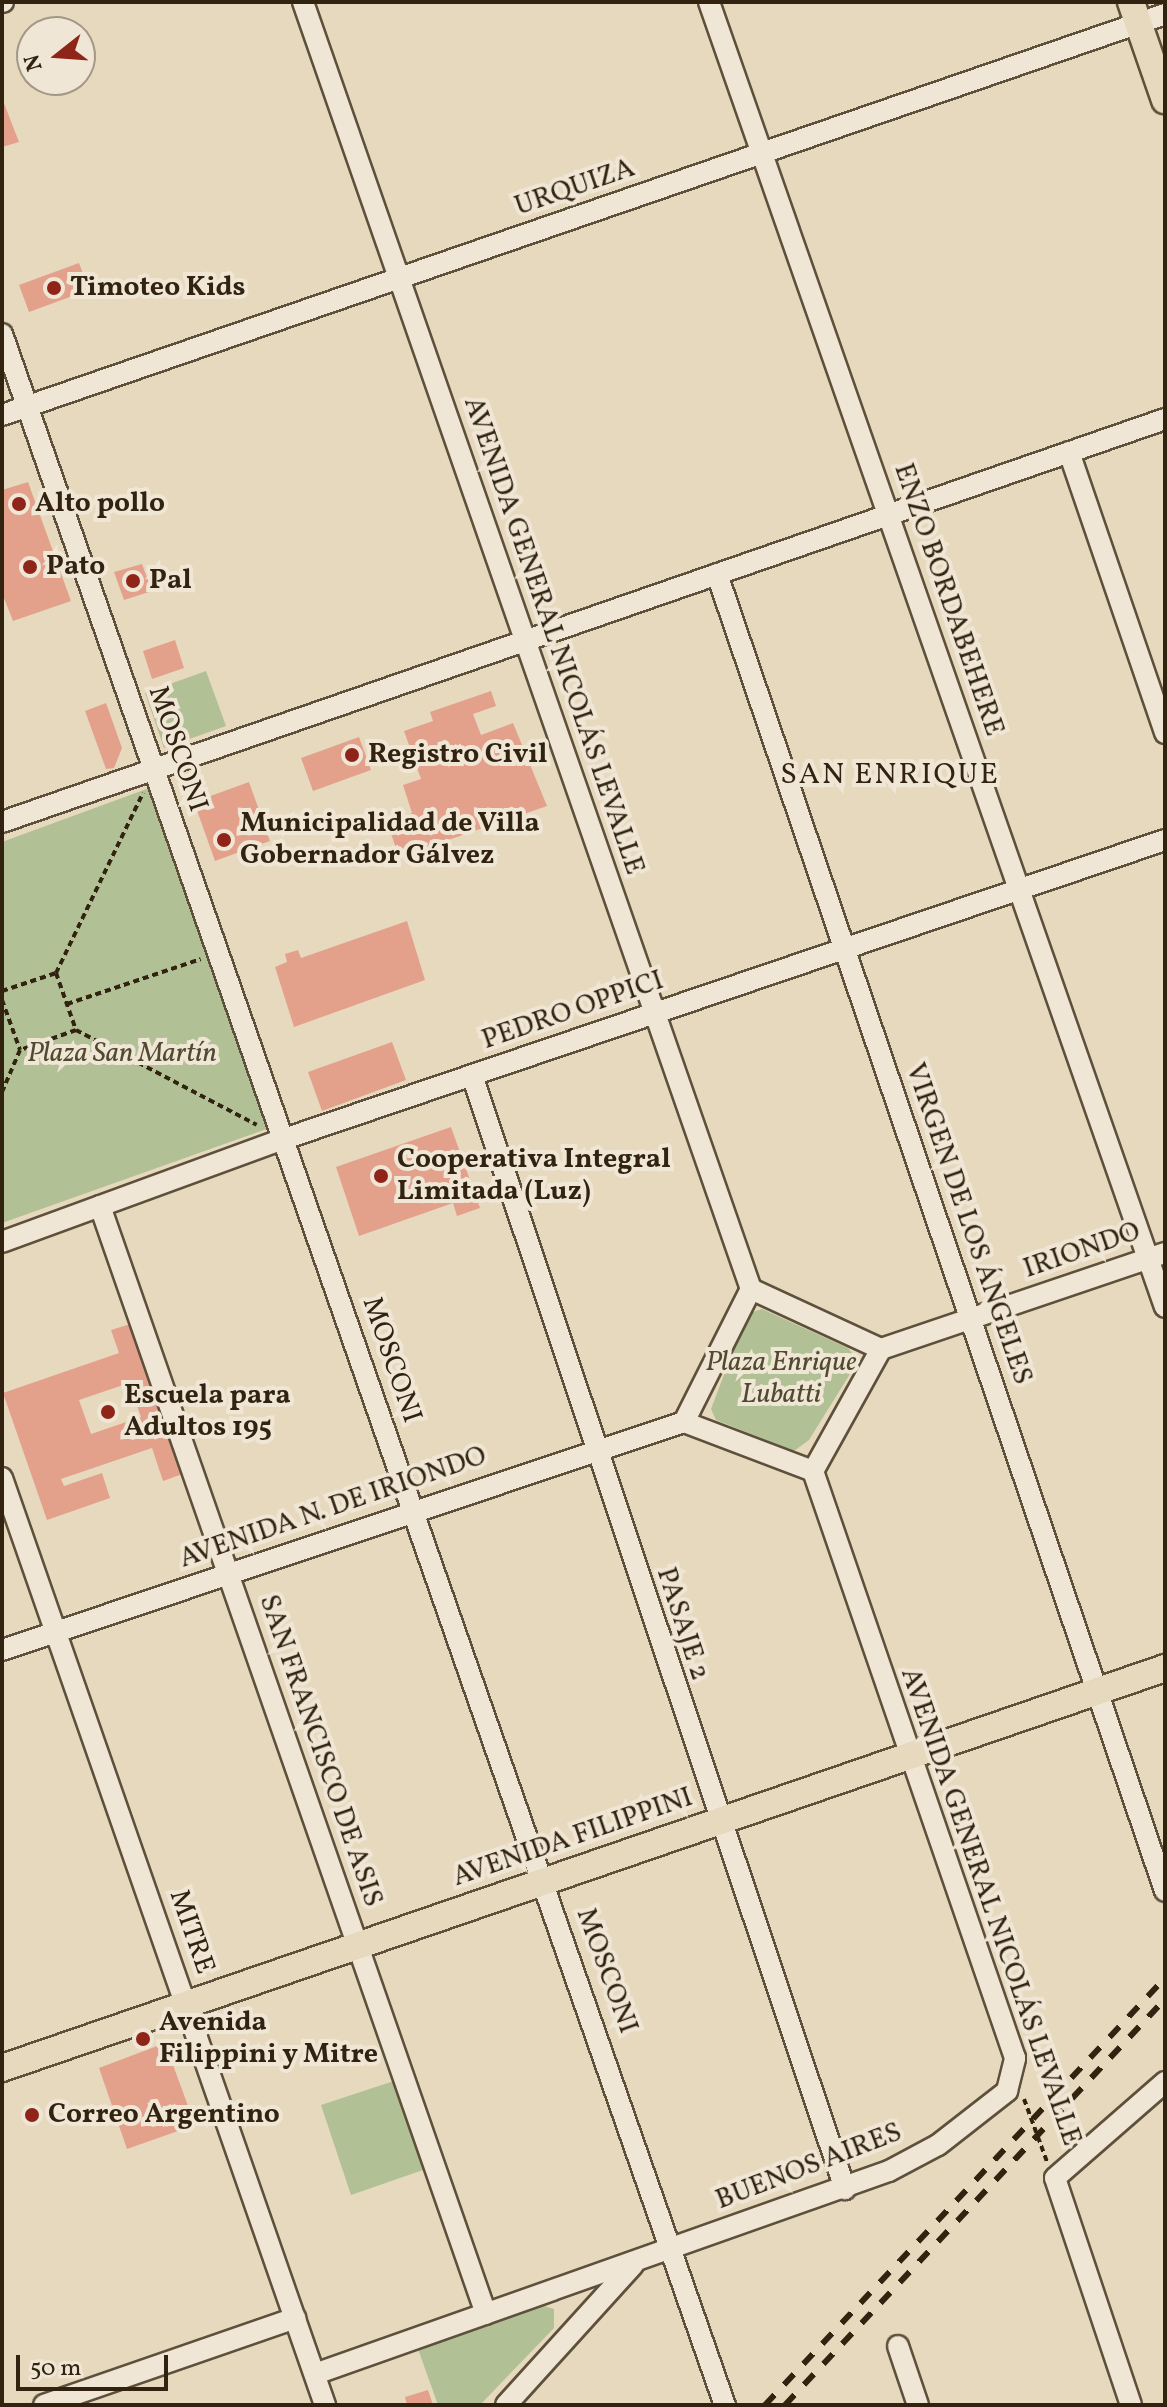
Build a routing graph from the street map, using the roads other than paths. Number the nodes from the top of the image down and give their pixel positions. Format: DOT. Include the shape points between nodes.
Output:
graph roads {
  1 [pos="303,2"];
  2 [pos="709,2"];
  3 [pos="1135,12"];
  4 [pos="1165,14"];
  5 [pos="1165,100"];
  6 [pos="762,153"];
  7 [pos="399,278"];
  8 [pos="2,334"];
  9 [pos="27,406"];
  10 [pos="2,415"];
  11 [pos="1165,419"];
  12 [pos="1069,452"];
  13 [pos="889,515"];
  14 [pos="717,574"];
  15 [pos="525,641"];
  16 [pos="1165,733"];
  17 [pos="154,770"];
  18 [pos="2,822"];
  19 [pos="1165,840"];
  20 [pos="1019,889"];
  21 [pos="847,951"];
  22 [pos="655,1013"];
  23 [pos="472,1075"];
  24 [pos="284,1139"];
  25 [pos="100,1206"];
  26 [pos="2,1242"];
  27 [pos="1156,1256"];
  28 [pos="751,1289"];
  29 [pos="1165,1307"];
  30 [pos="970,1319"];
  31 [pos="881,1349"];
  32 [pos="684,1422"];
  33 [pos="596,1450"];
  34 [pos="813,1471"];
  35 [pos="2,1478"];
  36 [pos="413,1509"];
  37 [pos="228,1573"];
  38 [pos="56,1631"];
  39 [pos="2,1650"];
  40 [pos="1165,1668"];
  41 [pos="1097,1692"];
  42 [pos="909,1756"];
  43 [pos="718,1822"];
  44 [pos="544,1882"];
  45 [pos="1165,1891"];
  46 [pos="358,1946"];
  47 [pos="187,2005"];
  48 [pos="1015,2058"];
  49 [pos="2,2068"];
  50 [pos="1165,2082"];
  51 [pos="845,2189"];
  52 [pos="675,2248"];
  53 [pos="636,2262"];
  54 [pos="486,2314"];
  55 [pos="295,2318"];
  56 [pos="898,2346"];
  57 [pos="315,2374"];
  58 [pos="44,2405"];
  59 [pos="325,2405"];
  60 [pos="506,2405"];
  61 [pos="725,2405"];
  62 [pos="918,2405"];
  63 [pos="1131,2405"];
  1 -- 7 [label="street, AVENIDA GENERAL NICOLÁS LEVALLE"];
  2 -- 6 [label="street, ENZO BORDABEHERE"];
  3 -- 4 [label="street, URQUIZA"];
  3 -- 5 [label="main road"];
  3 -- 6 [label="street, URQUIZA"];
  6 -- 7 [label="street, URQUIZA"];
  6 -- 13 [label="street, ENZO BORDABEHERE"];
  7 -- 9 [label="street, URQUIZA"];
  7 -- 15 [label="street, AVENIDA GENERAL NICOLÁS LEVALLE"];
  8 -- 9 [label="street, MOSCONI"];
  9 -- 10 [label="street, URQUIZA"];
  9 -- 17 [label="street, MOSCONI"];
  11 -- 12 [label="street"];
  12 -- 13 [label="street"];
  12 -- 16 [label="street"];
  13 -- 14 [label="street"];
  13 -- 20 [label="street, ENZO BORDABEHERE"];
  14 -- 15 [label="street"];
  14 -- 21 [label="street, VIRGEN DE LOS ÁNGELES"];
  15 -- 17 [label="street"];
  15 -- 22 [label="street, AVENIDA GENERAL NICOLÁS LEVALLE"];
  17 -- 18 [label="street"];
  17 -- 24 [label="street, MOSCONI"];
  19 -- 20 [label="street, PEDRO OPPICI"];
  20 -- 21 [label="street, PEDRO OPPICI"];
  20 -- 27 [label="street, ENZO BORDABEHERE"];
  21 -- 22 [label="street, PEDRO OPPICI"];
  21 -- 30 [label="street, VIRGEN DE LOS ÁNGELES"];
  22 -- 23 [label="street, PEDRO OPPICI"];
  22 -- 28 [label="street, AVENIDA GENERAL NICOLÁS LEVALLE"];
  23 -- 24 [label="street, PEDRO OPPICI"];
  23 -- 33 [label="street, PASAJE 2"];
  24 -- 25 [label="street, PEDRO OPPICI"];
  24 -- 36 [label="street, MOSCONI"];
  25 -- 26 [label="street, PEDRO OPPICI"];
  25 -- 37 [label="street, SAN FRANCISCO DE ASIS"];
  27 -- 29 [label="street, ENZO BORDABEHERE"];
  27 -- 30 [label="street, IRIONDO"];
  28 -- 31 [label="street"];
  28 -- 32 [label="street"];
  30 -- 31 [label="street, IRIONDO"];
  30 -- 41 [label="street, VIRGEN DE LOS ÁNGELES"];
  31 -- 34 [label="street"];
  32 -- 33 [label="street, AVENIDA N. DE IRIONDO"];
  32 -- 34 [label="street"];
  33 -- 36 [label="street, AVENIDA N. DE IRIONDO"];
  33 -- 43 [label="street, PASAJE 2"];
  34 -- 42 [label="street, AVENIDA GENERAL NICOLÁS LEVALLE"];
  35 -- 38 [label="street, MITRE"];
  36 -- 37 [label="street, AVENIDA N. DE IRIONDO"];
  36 -- 44 [label="street, MOSCONI"];
  37 -- 38 [label="street, AVENIDA N. DE IRIONDO"];
  37 -- 46 [label="street, SAN FRANCISCO DE ASIS"];
  38 -- 39 [label="street, AVENIDA N. DE IRIONDO"];
  38 -- 47 [label="street, MITRE"];
  40 -- 41 [label="main road, AVENIDA FILIPPINI"];
  41 -- 42 [label="main road, AVENIDA FILIPPINI"];
  41 -- 45 [label="street, VIRGEN DE LOS ÁNGELES"];
  42 -- 43 [label="main road, AVENIDA FILIPPINI"];
  42 -- 48 [label="street, AVENIDA GENERAL NICOLÁS LEVALLE"];
  43 -- 44 [label="main road, AVENIDA FILIPPINI"];
  43 -- 51 [label="street, PASAJE 2"];
  44 -- 46 [label="main road, AVENIDA FILIPPINI"];
  44 -- 52 [label="street, MOSCONI"];
  46 -- 47 [label="main road, AVENIDA FILIPPINI"];
  46 -- 54 [label="street, SAN FRANCISCO DE ASIS"];
  47 -- 49 [label="main road, AVENIDA FILIPPINI"];
  47 -- 55 [label="street, MITRE"];
  48 -- 51 [label="street, BUENOS AIRES" via="1007,2091 986,2110 938,2145"];
  50 -- 63 [label="street, AVENIDA GENERAL NICOLÁS LEVALLE" via="1055,2178"];
  51 -- 52 [label="street, BUENOS AIRES"];
  52 -- 53 [label="street, BUENOS AIRES"];
  52 -- 61 [label="street, MOSCONI"];
  53 -- 54 [label="street"];
  53 -- 60 [label="street"];
  54 -- 57 [label="street"];
  55 -- 57 [label="street, MITRE"];
  55 -- 58 [label="street"];
  56 -- 62 [label="street"];
  57 -- 59 [label="street, MITRE"];
}
